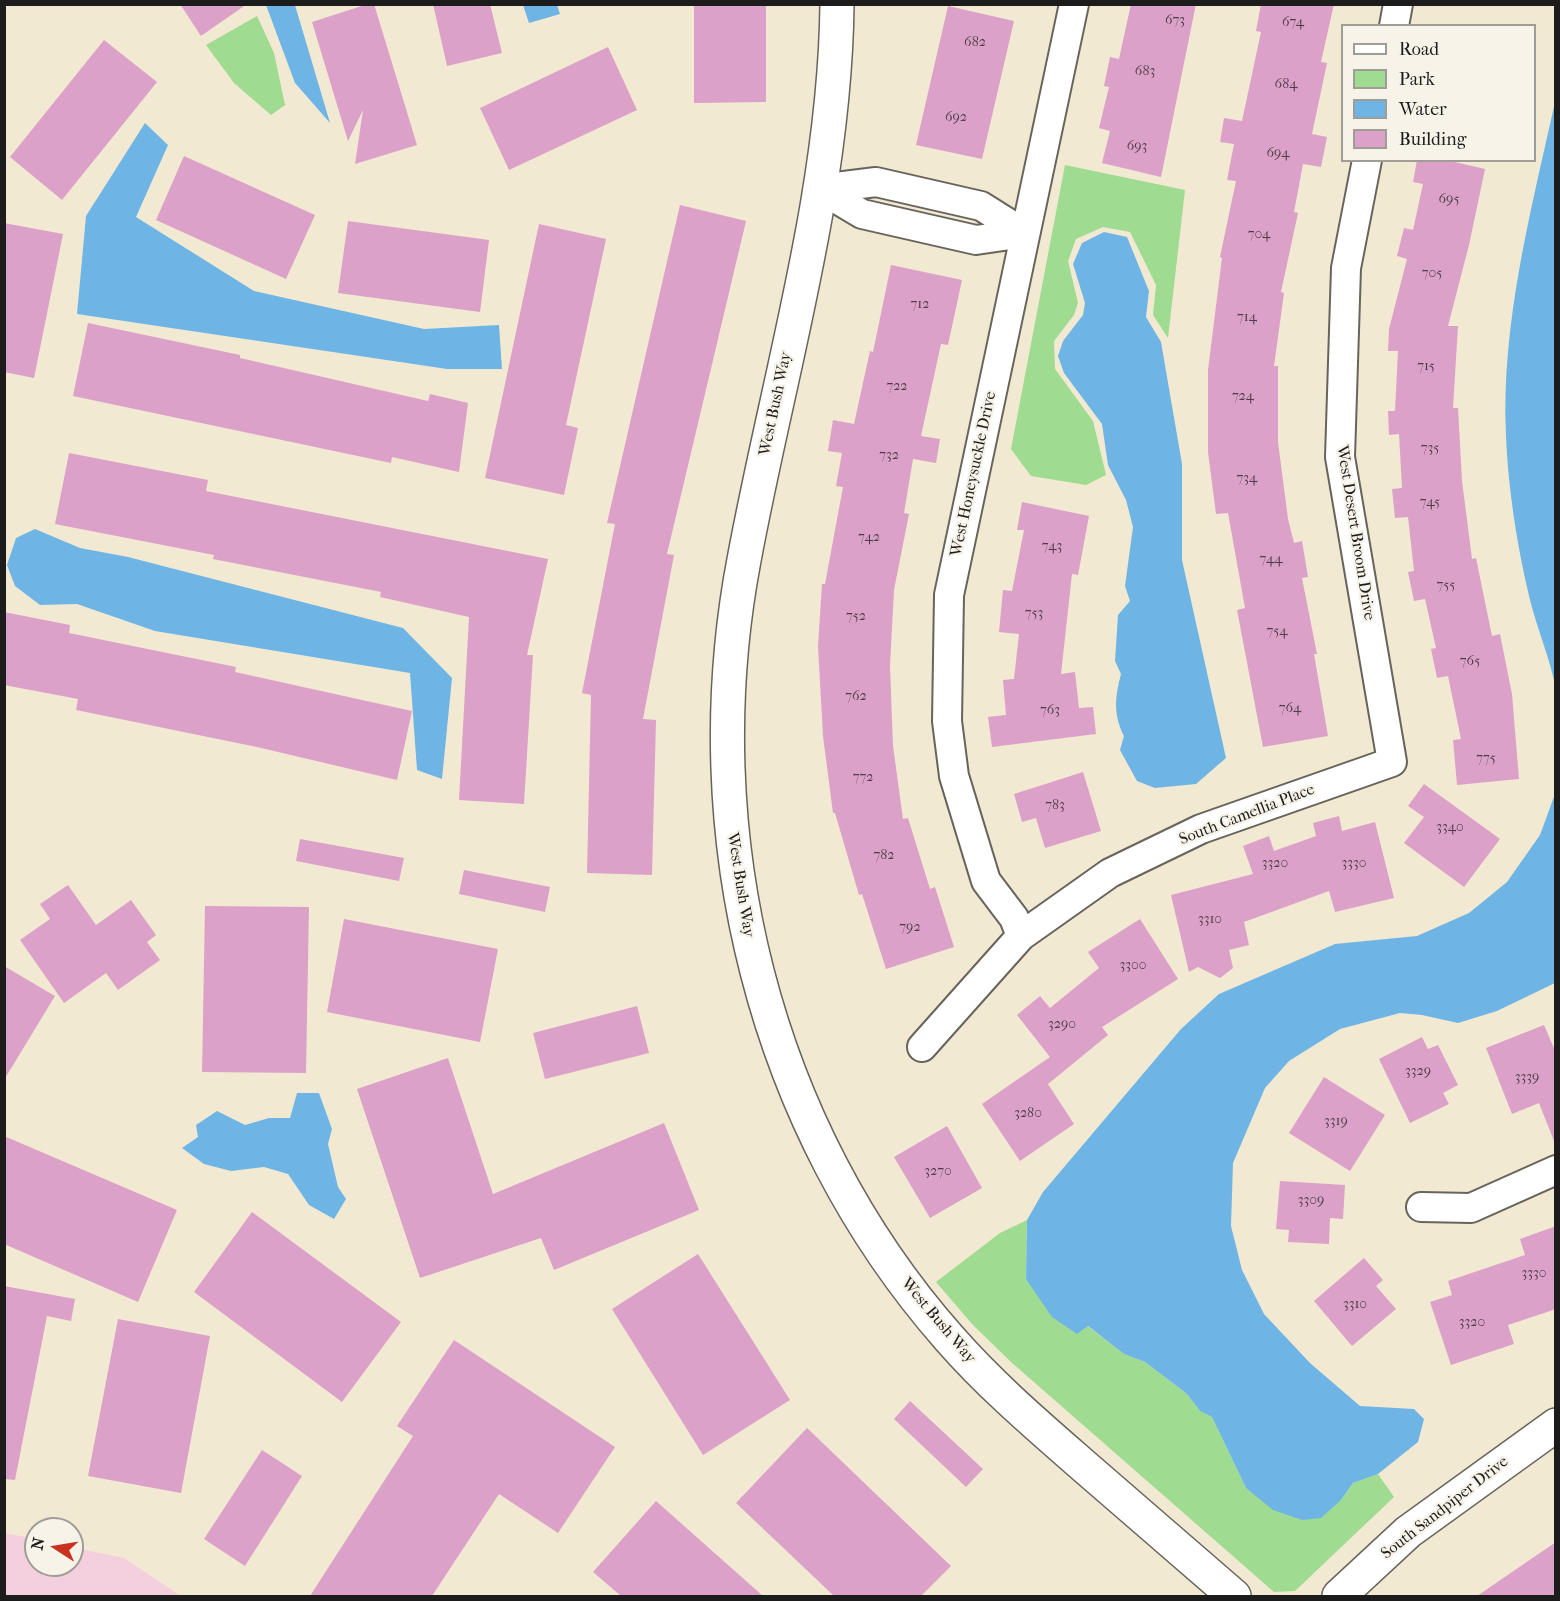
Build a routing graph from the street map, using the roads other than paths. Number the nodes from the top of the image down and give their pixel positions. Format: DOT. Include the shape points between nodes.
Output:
graph roads {
  1 [pos="837,4"];
  2 [pos="1074,4"];
  3 [pos="1398,4"];
  4 [pos="1394,24"];
  5 [pos="1367,162"];
  6 [pos="820,189"];
  7 [pos="1024,233"];
  8 [pos="1392,762"];
  9 [pos="1021,936"];
  10 [pos="922,1047"];
  11 [pos="1556,1170"];
  12 [pos="1421,1207"];
  13 [pos="1556,1425"];
  14 [pos="1234,1596"];
  15 [pos="1339,1596"];
  1 -- 6 [label="street, West Bush Way" via="834,92"];
  2 -- 7 [label="street, West Honeysuckle Drive"];
  3 -- 4 [label="street"];
  5 -- 8 [label="street, West Desert Broom Drive" via="1346,268 1340,457"];
  6 -- 7 [label="street" via="876,182 981,206"];
  6 -- 14 [label="street, West Bush Way" via="743,564 728,692 726,742 734,859 767,1007 791,1079 825,1153 872,1236 924,1307 1013,1404"];
  7 -- 9 [label="street, West Honeysuckle Drive" via="949,595 947,721 954,776 968,830 986,881 1014,918"];
  8 -- 9 [label="street, South Camellia Place" via="1202,829 1110,873"];
  9 -- 10 [label="street, South Camellia Place"];
  11 -- 12 [label="street" via="1471,1208"];
  13 -- 15 [label="street, South Sandpiper Drive" via="1408,1532"];
}
